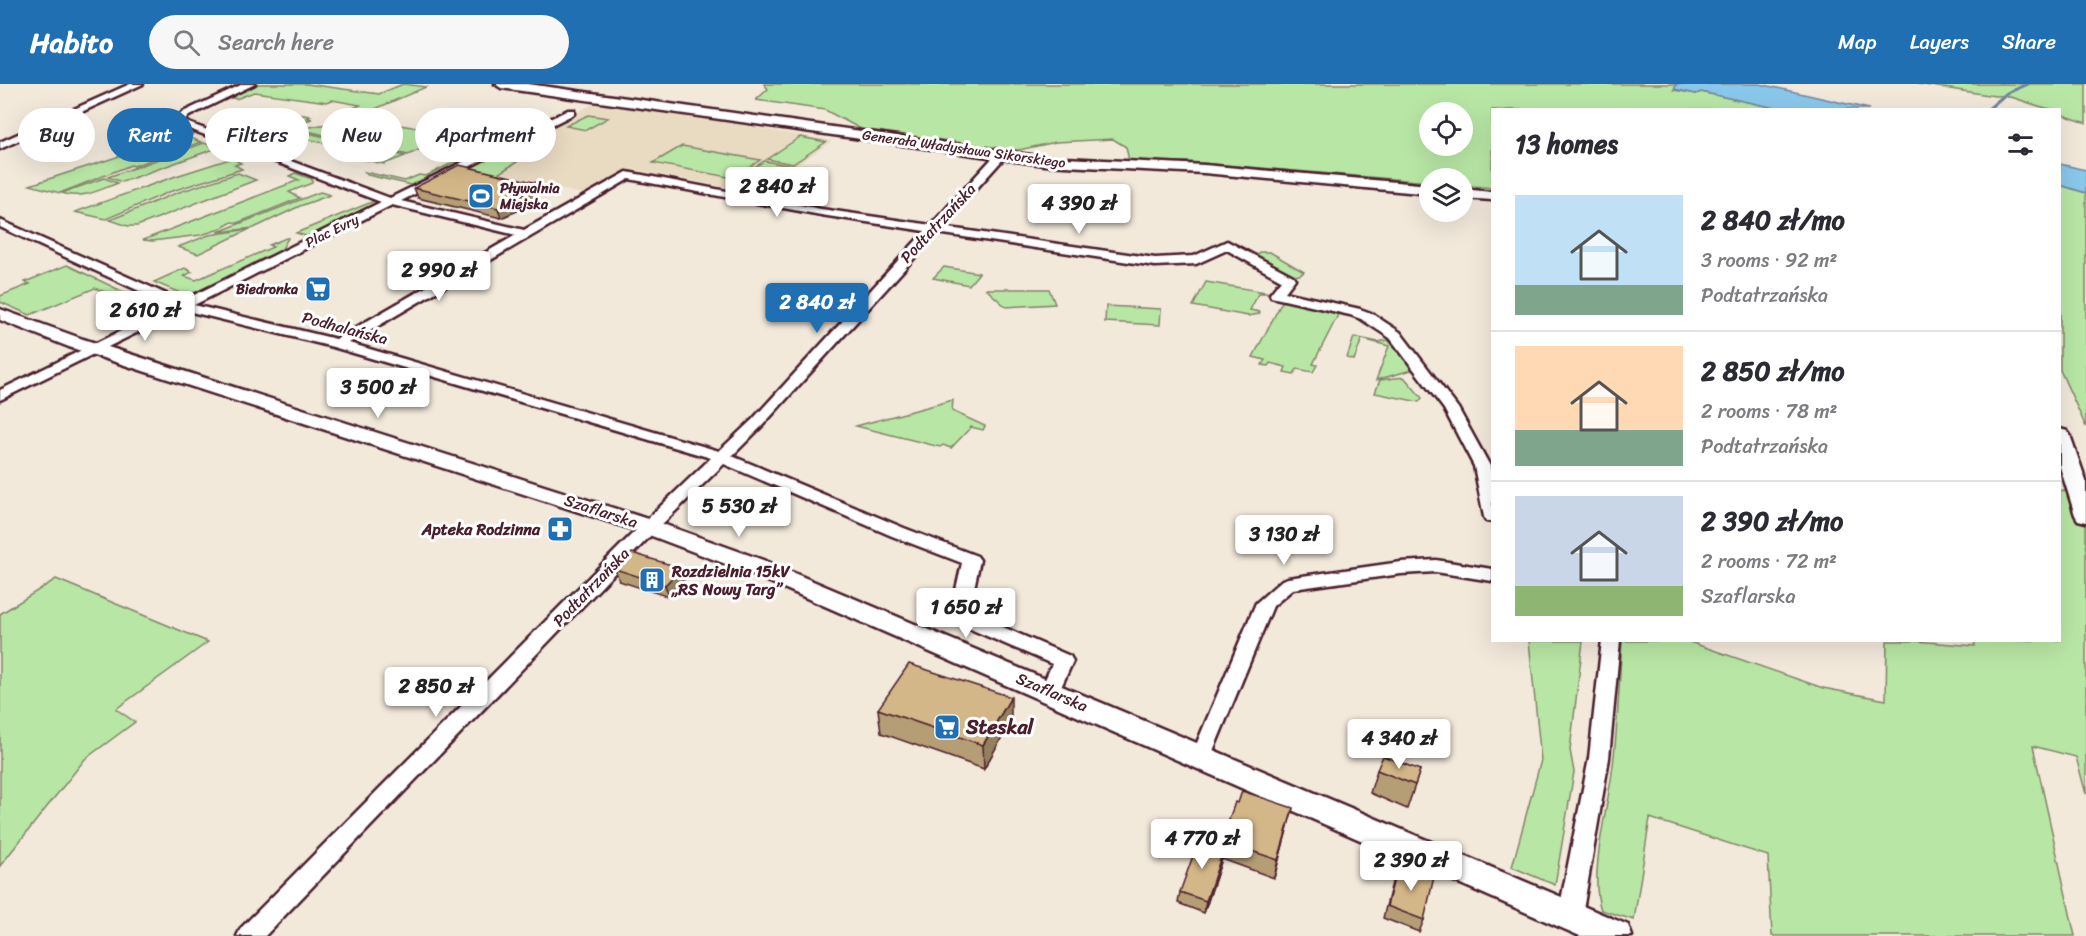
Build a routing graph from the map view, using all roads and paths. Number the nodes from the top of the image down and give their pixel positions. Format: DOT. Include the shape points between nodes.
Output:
graph roads {
  1 [pos="138,84"];
  2 [pos="250,84"];
  3 [pos="501,84"];
  4 [pos="571,112"];
  5 [pos="0,146"];
  6 [pos="1001,155"];
  7 [pos="1419,189"];
  8 [pos="1473,194"];
  9 [pos="1491,196"];
  10 [pos="392,202"];
  11 [pos="0,223"];
  12 [pos="933,227"];
  13 [pos="525,234"];
  14 [pos="183,306"];
  15 [pos="0,314"];
  16 [pos="339,344"];
  17 [pos="94,349"];
  18 [pos="0,396"];
  19 [pos="2061,438"];
  20 [pos="723,457"];
  21 [pos="1491,512"];
  22 [pos="2086,515"];
  23 [pos="649,527"];
  24 [pos="1491,574"];
  25 [pos="1611,642"];
  26 [pos="1050,691"];
  27 [pos="1201,757"];
  28 [pos="1570,916"];
  29 [pos="249,936"];
  30 [pos="1616,936"];
  1 -- 5 [label="street"];
  2 -- 10 [label="street" via="186,114 180,119 181,124"];
  3 -- 6 [label="street, Generała Władysława Sikorskiego"];
  4 -- 10 [label="street, Plac Evry"];
  6 -- 7 [label="street, Generała Władysława Sikorskiego"];
  6 -- 12 [label="street, Podtatrzańska"];
  8 -- 9 [label="street"];
  10 -- 13 [label="street"];
  10 -- 14 [label="street, Plac Evry"];
  11 -- 14 [label="street, Podhalańska"];
  12 -- 13 [label="street" via="821,212 627,176"];
  12 -- 20 [label="street, Podtatrzańska"];
  12 -- 21 [label="street" via="1155,262 1196,260 1227,245 1289,279 1276,294 1355,312 1395,335 1451,408 1482,466"];
  13 -- 16 [label="street"];
  14 -- 16 [label="street, Podhalańska"];
  14 -- 17 [label="street, Plac Evry"];
  15 -- 17 [label="street, Szaflarska"];
  16 -- 20 [label="street, Podhalańska"];
  17 -- 18 [label="street, Plac Evry"];
  17 -- 23 [label="street, Szaflarska"];
  19 -- 22 [label="street"];
  20 -- 23 [label="street, Podtatrzańska"];
  20 -- 26 [label="street, Podhalańska" via="971,560 961,606 968,620 1063,661"];
  23 -- 26 [label="street, Szaflarska" via="812,590"];
  23 -- 29 [label="street, Podtatrzańska"];
  24 -- 27 [label="street" via="1436,566 1288,584 1265,603"];
  25 -- 28 [label="street" via="1599,758"];
  26 -- 27 [label="street, Szaflarska"];
  27 -- 28 [label="street, Szaflarska"];
  28 -- 30 [label="street, Szaflarska"];
}
